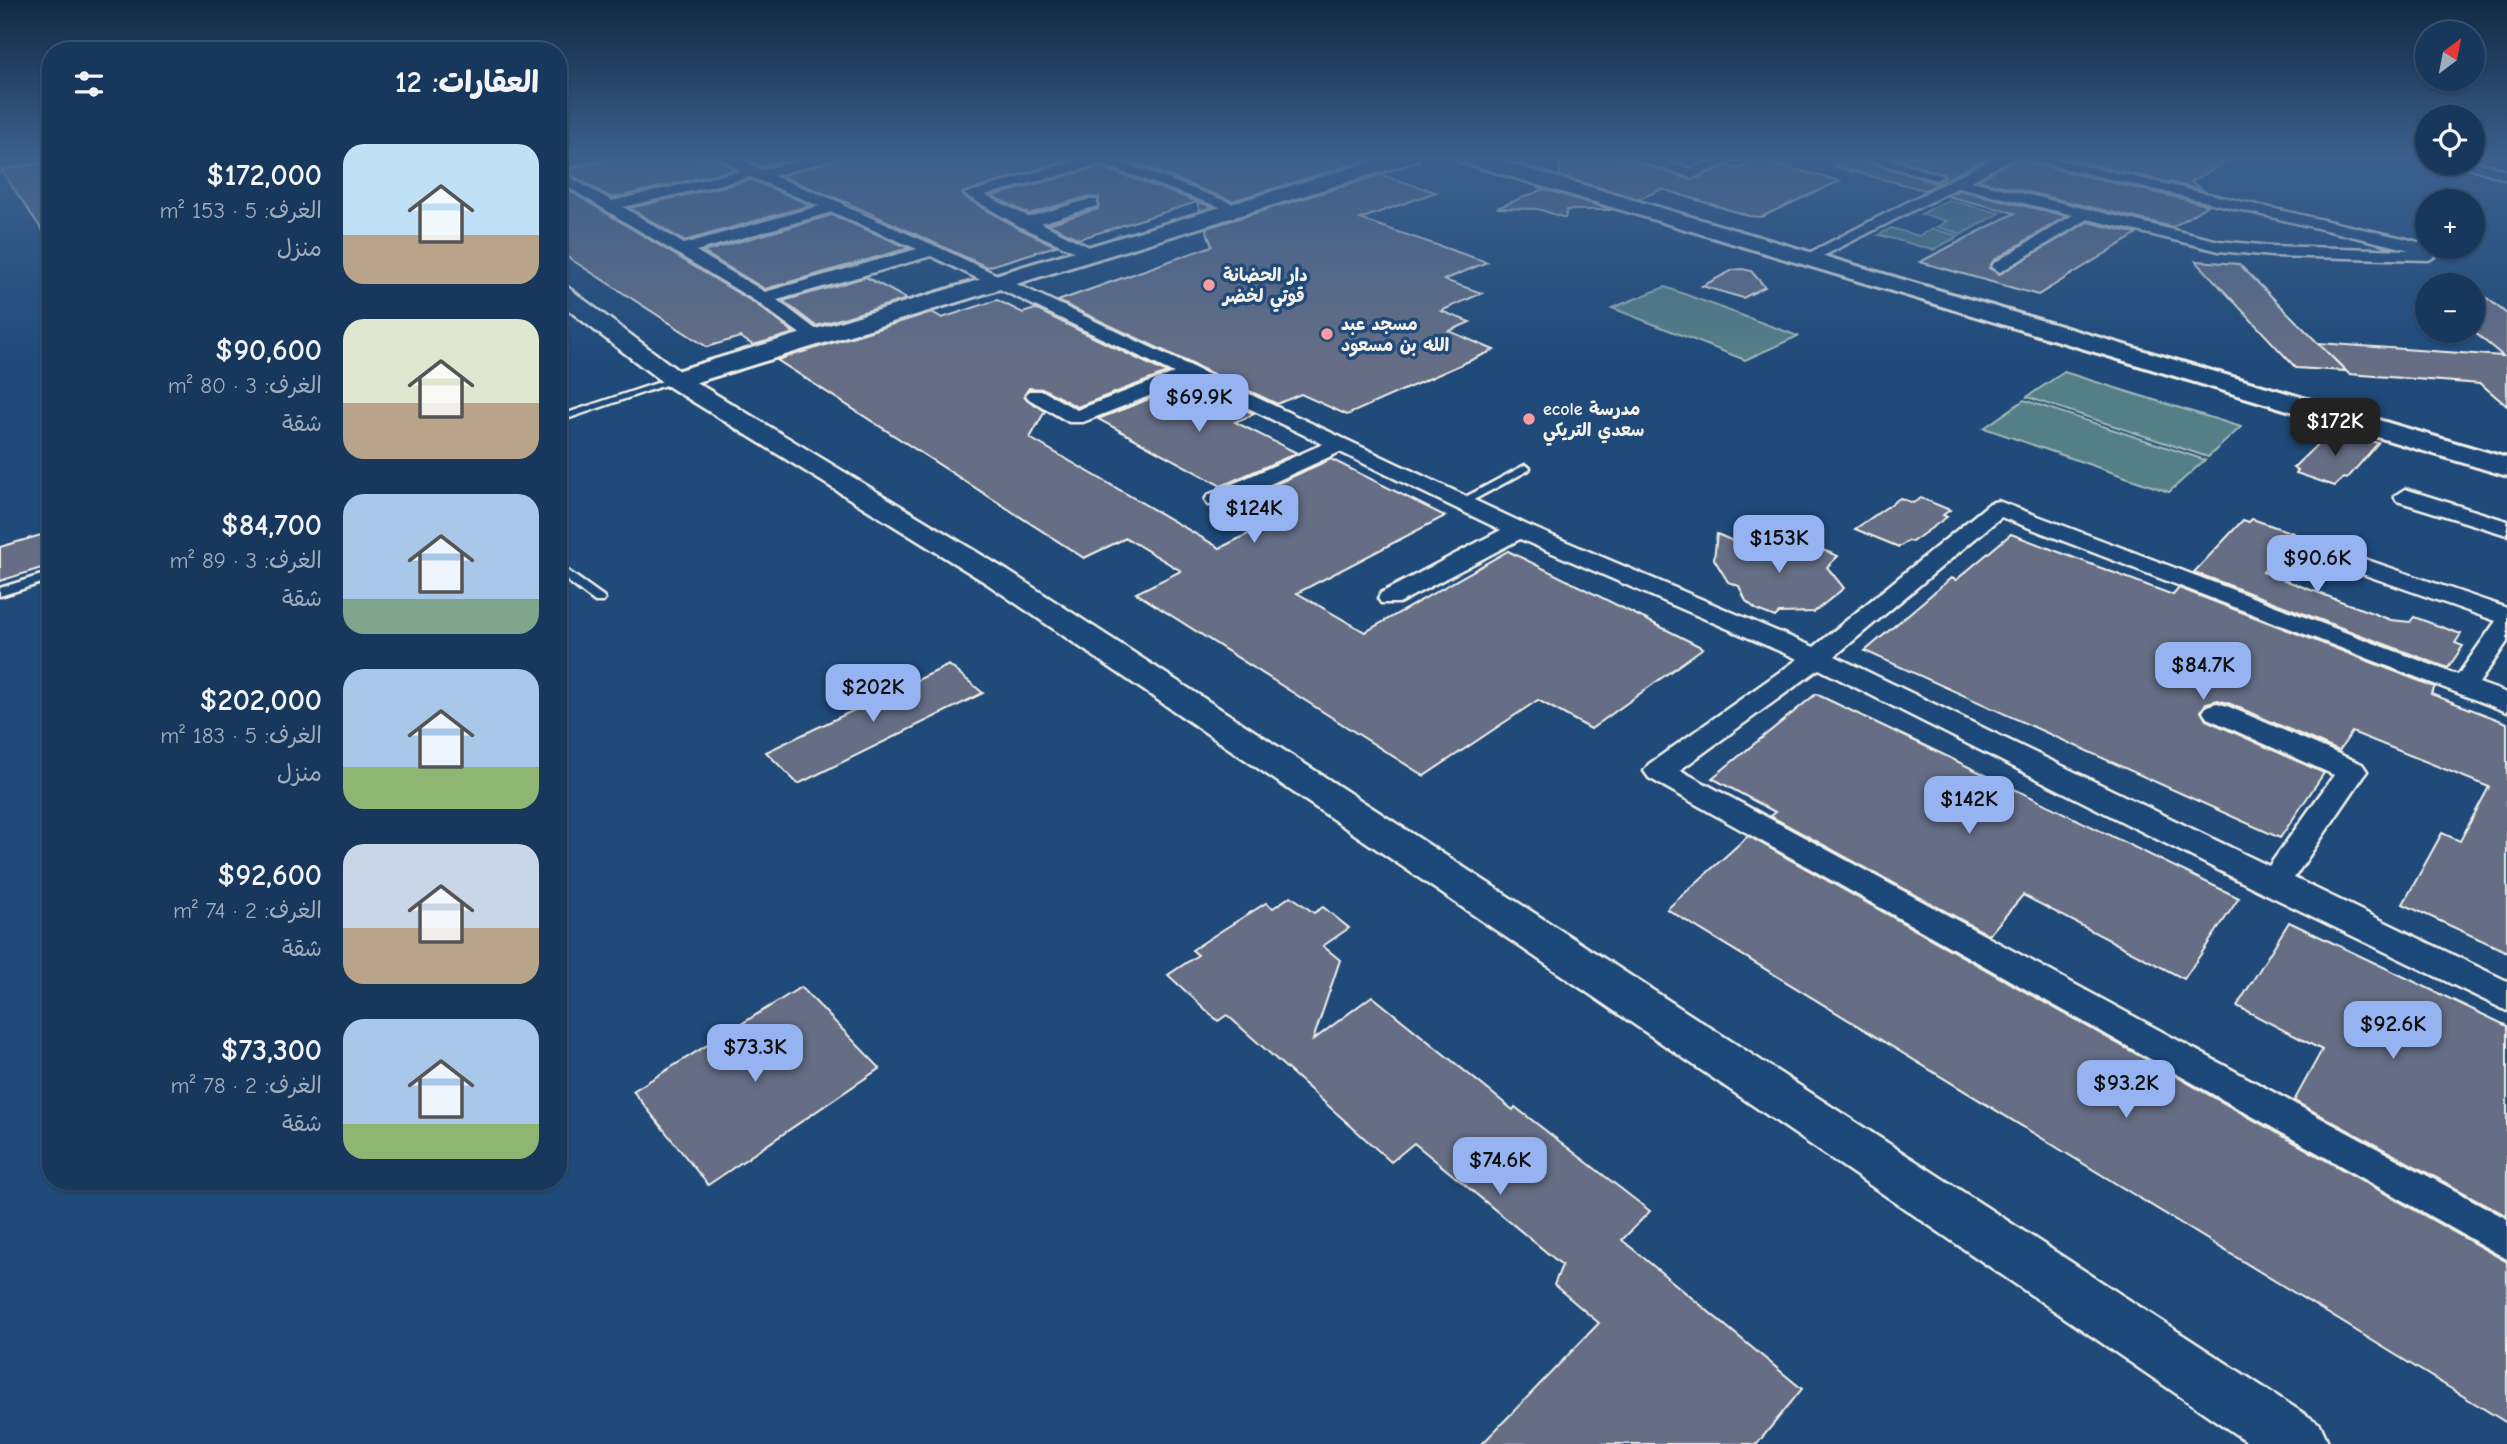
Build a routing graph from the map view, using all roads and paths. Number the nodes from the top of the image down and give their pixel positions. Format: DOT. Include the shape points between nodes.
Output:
graph roads {
  1 [pos="639,224"];
  2 [pos="771,224"];
  3 [pos="877,224"];
  4 [pos="1029,224"];
  5 [pos="1188,224"];
  6 [pos="1692,224"];
  7 [pos="1720,224"];
  8 [pos="1873,224"];
  9 [pos="2068,224"];
  10 [pos="2129,224"];
  11 [pos="2320,224"];
  12 [pos="680,250"];
  13 [pos="932,250"];
  14 [pos="1817,253"];
  15 [pos="1091,254"];
  16 [pos="2000,267"];
  17 [pos="998,282"];
  18 [pos="567,298"];
  19 [pos="763,298"];
  20 [pos="817,337"];
  21 [pos="1191,373"];
  22 [pos="675,380"];
  23 [pos="1036,395"];
  24 [pos="567,416"];
  25 [pos="1341,444"];
  26 [pos="2507,454"];
  27 [pos="2507,467"];
  28 [pos="1525,468"];
  29 [pos="2405,496"];
  30 [pos="1216,500"];
  31 [pos="1462,502"];
  32 [pos="2507,528"];
  33 [pos="1519,530"];
  34 [pos="2342,559"];
  35 [pos="567,575"];
  36 [pos="42,579"];
  37 [pos="0,592"];
  38 [pos="1390,598"];
  39 [pos="599,599"];
  40 [pos="2507,616"];
  41 [pos="2507,624"];
  42 [pos="1817,658"];
  43 [pos="2463,686"];
  44 [pos="2507,703"];
  45 [pos="2217,712"];
  46 [pos="2273,884"];
  47 [pos="2507,997"];
  48 [pos="2507,1240"];
  49 [pos="2300,1444"];
  1 -- 12 [label="street"];
  2 -- 12 [label="street"];
  3 -- 13 [label="street"];
  4 -- 15 [label="street"];
  5 -- 15 [label="main road"];
  6 -- 27 [label="main road"];
  7 -- 14 [label="main road"];
  8 -- 14 [label="street"];
  9 -- 16 [label="street"];
  10 -- 11 [label="street" via="2220,246 2429,255 2419,247"];
  12 -- 19 [label="street"];
  13 -- 17 [label="street"];
  13 -- 19 [label="street"];
  14 -- 26 [label="main road"];
  15 -- 17 [label="main road"];
  17 -- 20 [label="main road"];
  17 -- 21 [label="street"];
  18 -- 22 [label="street"];
  19 -- 20 [label="street"];
  20 -- 22 [label="main road"];
  21 -- 23 [label="street" via="1076,418"];
  21 -- 25 [label="street"];
  22 -- 24 [label="lane"];
  22 -- 49 [label="street" via="997,577"];
  25 -- 30 [label="street"];
  25 -- 31 [label="street"];
  28 -- 31 [label="lane"];
  29 -- 32 [label="street"];
  31 -- 33 [label="street"];
  33 -- 38 [label="street"];
  33 -- 42 [label="street"];
  34 -- 40 [label="street"];
  35 -- 39 [label="lane"];
  36 -- 37 [label="lane"];
  41 -- 43 [label="street"];
  42 -- 43 [label="street" via="1998,508"];
  42 -- 46 [label="street"];
  42 -- 48 [label="street" via="1659,771"];
  43 -- 44 [label="street"];
  45 -- 46 [label="street" via="2352,771"];
  46 -- 47 [label="street"];
}
